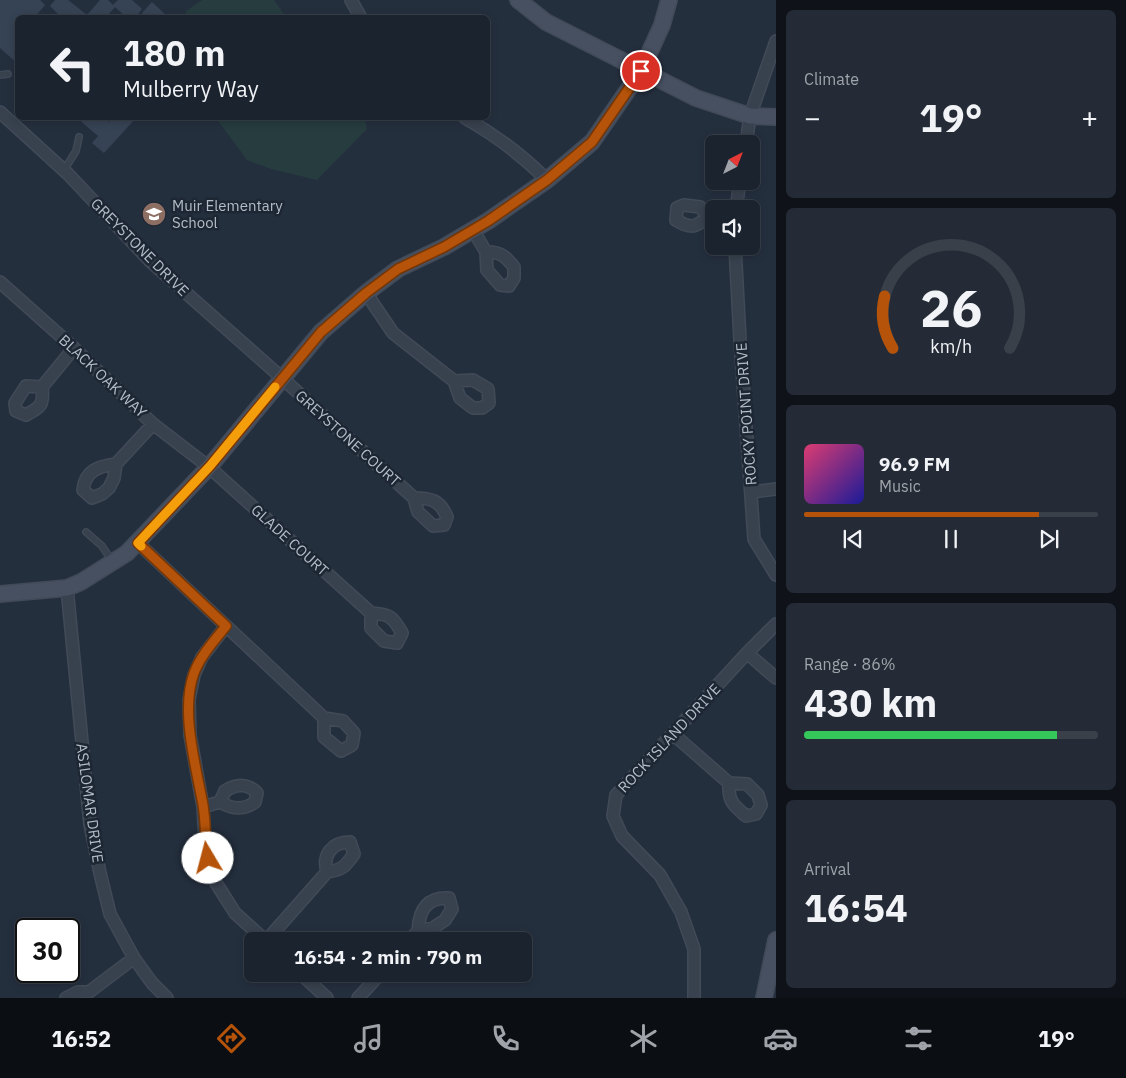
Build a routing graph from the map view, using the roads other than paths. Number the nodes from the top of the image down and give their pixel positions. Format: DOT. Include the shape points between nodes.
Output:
graph roads {
  1 [pos="352,0"];
  2 [pos="518,0"];
  3 [pos="669,0"];
  4 [pos="360,15"];
  5 [pos="776,41"];
  6 [pos="641,71"];
  7 [pos="8,74"];
  8 [pos="0,75"];
  9 [pos="0,112"];
  10 [pos="750,116"];
  11 [pos="776,118"];
  12 [pos="469,120"];
  13 [pos="747,135"];
  14 [pos="79,137"];
  15 [pos="64,170"];
  16 [pos="547,180"];
  17 [pos="473,230"];
  18 [pos="486,252"];
  19 [pos="735,255"];
  20 [pos="0,282"];
  21 [pos="366,293"];
  22 [pos="74,348"];
  23 [pos="282,378"];
  24 [pos="454,381"];
  25 [pos="42,387"];
  26 [pos="153,424"];
  27 [pos="116,464"];
  28 [pos="210,466"];
  29 [pos="776,489"];
  30 [pos="752,492"];
  31 [pos="414,498"];
  32 [pos="86,532"];
  33 [pos="138,543"];
  34 [pos="113,562"];
  35 [pos="776,575"];
  36 [pos="67,588"];
  37 [pos="0,594"];
  38 [pos="371,613"];
  39 [pos="776,624"];
  40 [pos="226,626"];
  41 [pos="747,653"];
  42 [pos="776,678"];
  43 [pos="324,718"];
  44 [pos="673,734"];
  45 [pos="729,783"];
  46 [pos="220,802"];
  47 [pos="203,807"];
  48 [pos="327,872"];
  49 [pos="256,932"];
  50 [pos="274,932"];
  51 [pos="776,940"];
  52 [pos="134,958"];
  53 [pos="310,982"];
  54 [pos="373,982"];
  55 [pos="89,995"];
  56 [pos="66,998"];
  57 [pos="167,998"];
  58 [pos="327,998"];
  59 [pos="358,998"];
  60 [pos="694,998"];
  61 [pos="764,998"];
  1 -- 4 [label="street"];
  2 -- 6 [label="street" via="546,22"];
  3 -- 6 [label="street" via="662,25"];
  5 -- 10 [label="street"];
  6 -- 10 [label="street" via="696,98"];
  6 -- 16 [label="street" via="592,142"];
  7 -- 8 [label="lane"];
  9 -- 15 [label="street, GREYSTONE DRIVE"];
  10 -- 11 [label="street"];
  10 -- 13 [label="street"];
  12 -- 16 [label="street" via="522,156"];
  14 -- 15 [label="lane" via="76,151"];
  15 -- 23 [label="street, GREYSTONE DRIVE" via="150,261"];
  16 -- 17 [label="street"];
  17 -- 18 [label="street"];
  17 -- 21 [label="street" via="398,269"];
  19 -- 30 [label="street, ROCKY POINT DRIVE"];
  20 -- 22 [label="street, BLACK OAK WAY"];
  21 -- 23 [label="street" via="321,332"];
  21 -- 24 [label="street" via="393,333"];
  22 -- 25 [label="street"];
  22 -- 26 [label="street, BLACK OAK WAY"];
  23 -- 28 [label="street"];
  23 -- 31 [label="street, GREYSTONE COURT"];
  26 -- 27 [label="street"];
  26 -- 28 [label="street, BLACK OAK WAY"];
  28 -- 33 [label="street"];
  28 -- 38 [label="street, GLADE COURT"];
  29 -- 30 [label="street"];
  30 -- 35 [label="street, ROCKY POINT DRIVE" via="754,539"];
  32 -- 34 [label="lane" via="102,546"];
  33 -- 34 [label="street"];
  33 -- 40 [label="street"];
  34 -- 36 [label="street"];
  36 -- 37 [label="street"];
  36 -- 52 [label="street, ASILOMAR DRIVE" via="90,824 110,914"];
  39 -- 41 [label="street, ROCK ISLAND DRIVE"];
  40 -- 43 [label="street"];
  40 -- 47 [label="street" via="202,657 189,700 190,735"];
  41 -- 42 [label="street"];
  41 -- 44 [label="street, ROCK ISLAND DRIVE"];
  44 -- 45 [label="street"];
  44 -- 60 [label="street, ROCK ISLAND DRIVE" via="616,795 613,816 622,836 660,875 680,912 694,949"];
  46 -- 47 [label="street"];
  47 -- 49 [label="street" via="211,875 235,913"];
  48 -- 50 [label="street"];
  51 -- 61 [label="street"];
  52 -- 55 [label="street"];
  52 -- 57 [label="street, ASILOMAR DRIVE"];
  53 -- 58 [label="street"];
  54 -- 59 [label="street"];
  55 -- 56 [label="street" via="78,992"];
}
